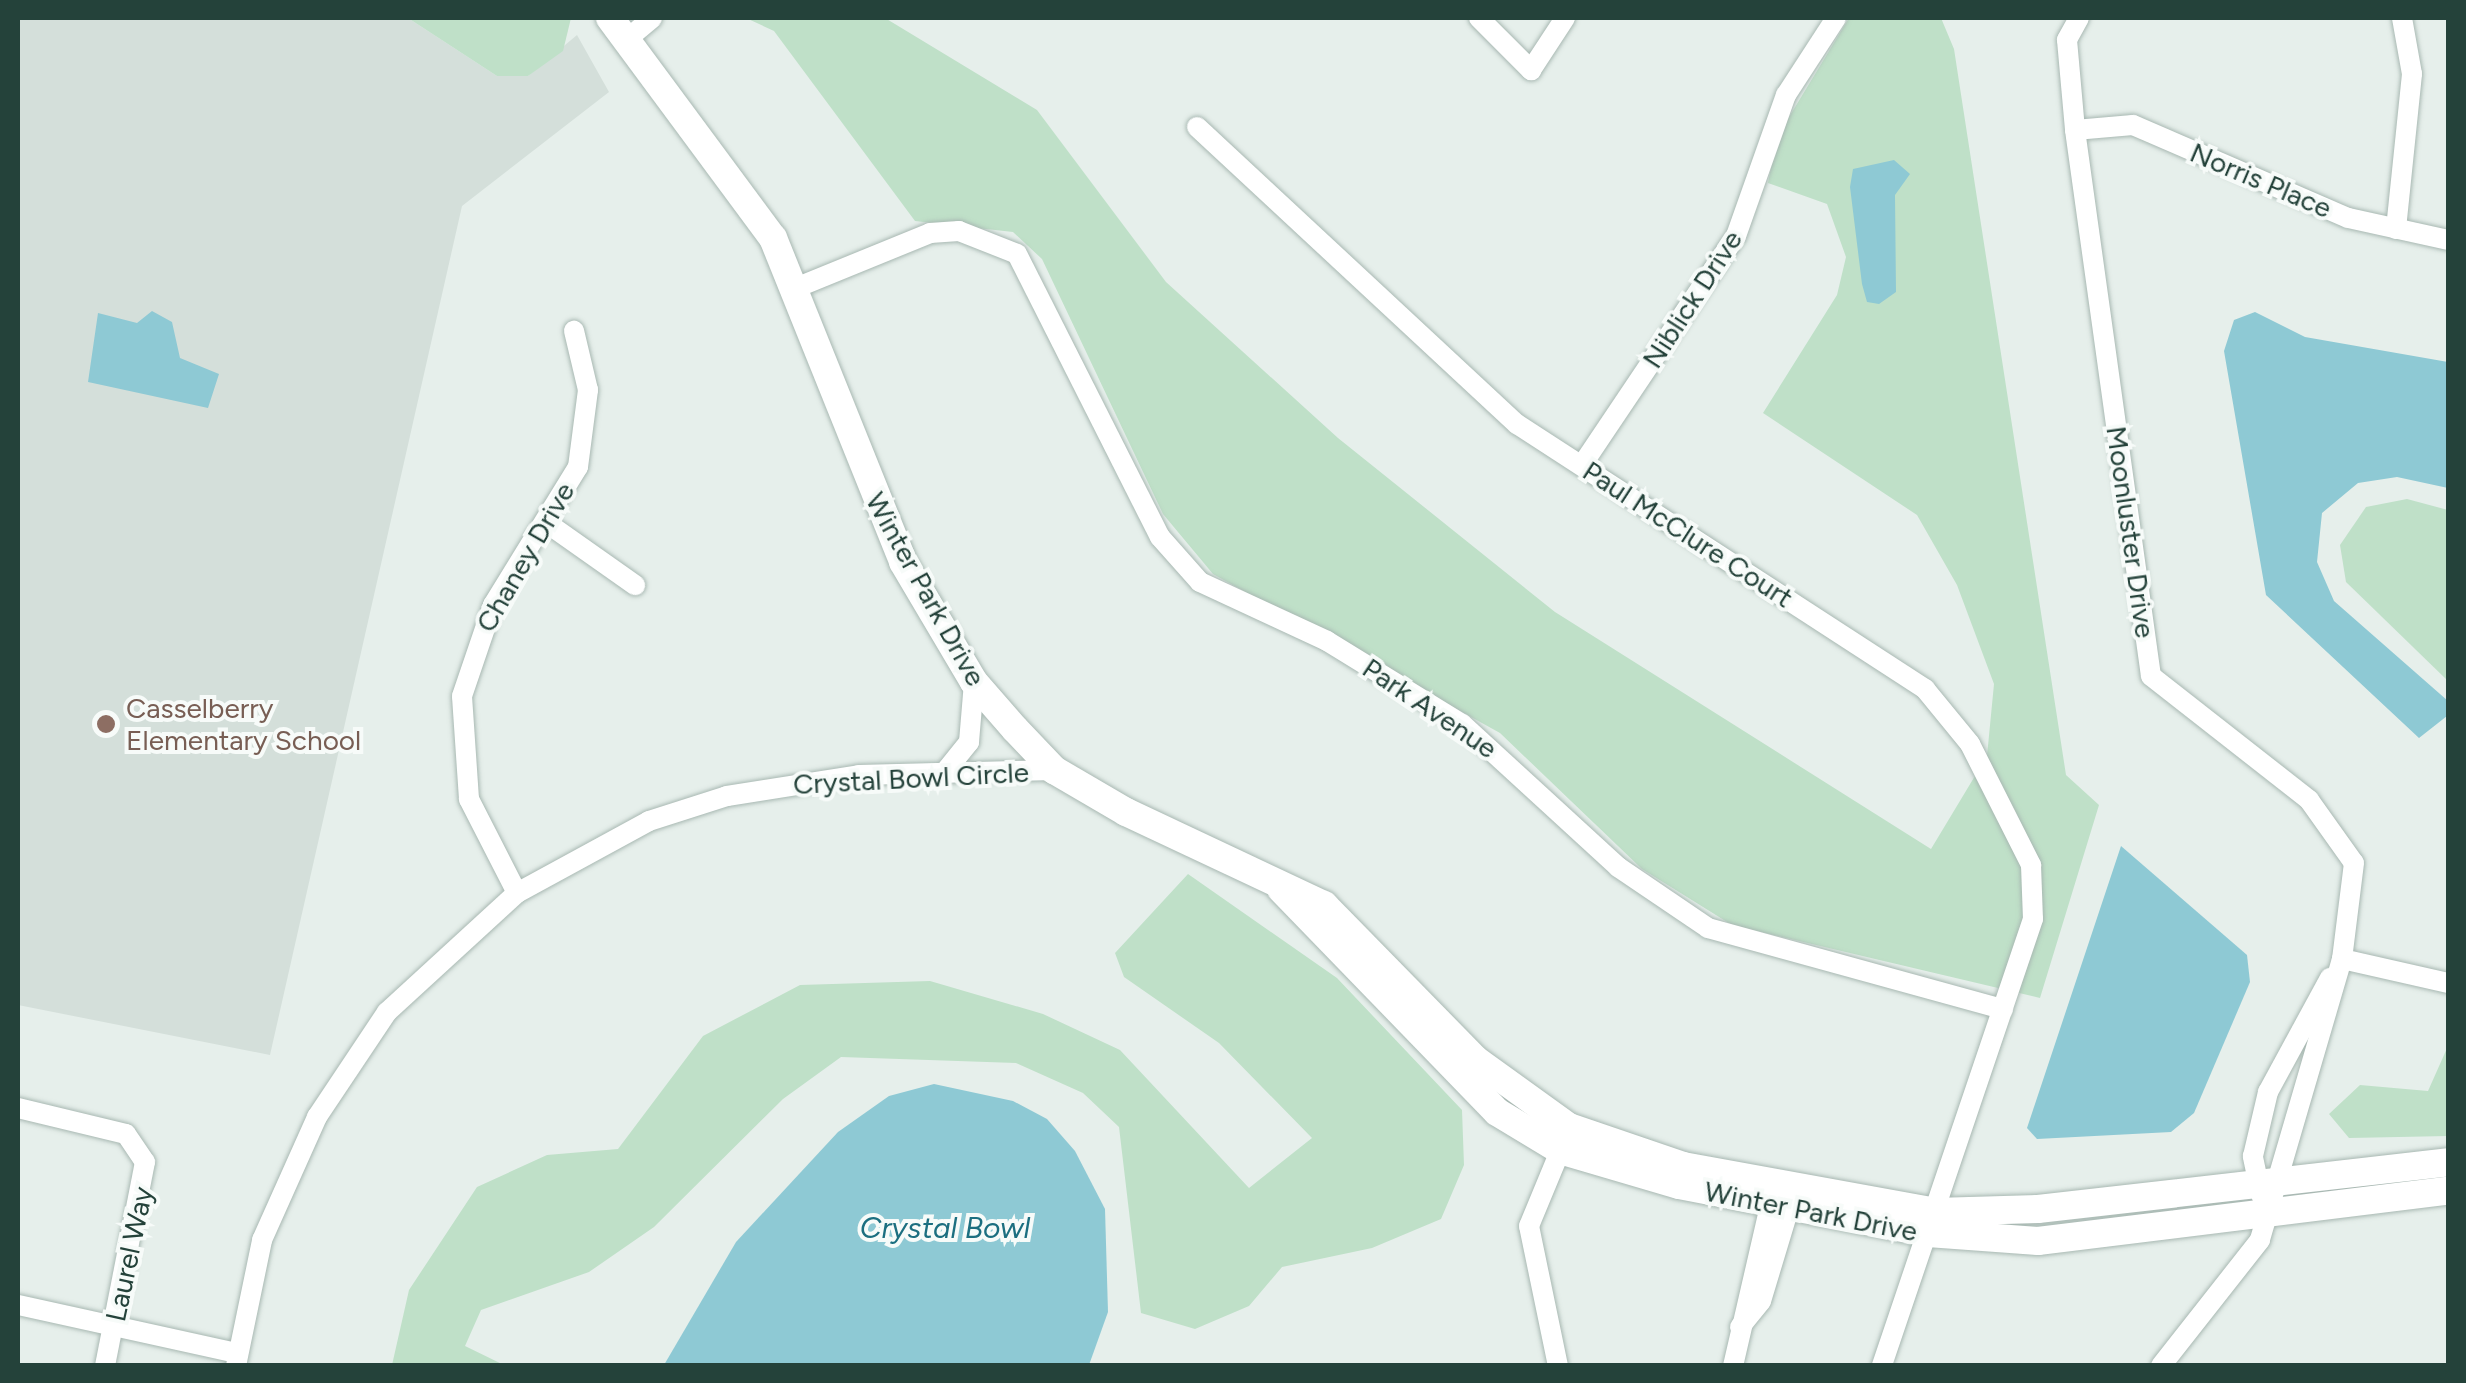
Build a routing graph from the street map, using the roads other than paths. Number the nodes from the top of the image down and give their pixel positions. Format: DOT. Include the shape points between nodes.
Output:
graph roads {
  1 [pos="652,18"];
  2 [pos="1479,18"];
  3 [pos="1565,18"];
  4 [pos="1836,18"];
  5 [pos="2080,18"];
  6 [pos="2402,18"];
  7 [pos="618,29"];
  8 [pos="1197,127"];
  9 [pos="2075,130"];
  10 [pos="2396,229"];
  11 [pos="2448,240"];
  12 [pos="798,287"];
  13 [pos="574,331"];
  14 [pos="1582,466"];
  15 [pos="547,523"];
  16 [pos="636,585"];
  17 [pos="974,682"];
  18 [pos="1054,770"];
  19 [pos="944,773"];
  20 [pos="517,893"];
  21 [pos="2342,959"];
  22 [pos="2448,983"];
  23 [pos="2003,1009"];
  24 [pos="2270,1087"];
  25 [pos="2294,1101"];
  26 [pos="18,1108"];
  27 [pos="1565,1138"];
  28 [pos="2448,1162"];
  29 [pos="2268,1182"];
  30 [pos="2448,1192"];
  31 [pos="1779,1208"];
  32 [pos="2266,1212"];
  33 [pos="1931,1222"];
  34 [pos="18,1306"];
  35 [pos="114,1325"];
  36 [pos="236,1359"];
  37 [pos="106,1366"];
  38 [pos="1558,1366"];
  39 [pos="1733,1366"];
  40 [pos="1882,1366"];
  41 [pos="2160,1366"];
  1 -- 7 [label="street"];
  2 -- 3 [label="street" via="1531,70"];
  4 -- 14 [label="street, Niblick Drive" via="1786,95 1736,236"];
  5 -- 9 [label="street, Moonluster Drive" via="2067,40"];
  6 -- 10 [label="street" via="2412,74"];
  7 -- 12 [label="street, Winter Park Drive" via="750,199"];
  8 -- 14 [label="street, Paul McClure Court" via="1517,424"];
  9 -- 10 [label="street, Norris Place" via="2132,125 2348,218"];
  9 -- 21 [label="street, Moonluster Drive" via="2151,676 2342,836 2354,878"];
  10 -- 11 [label="street, Norris Place"];
  12 -- 17 [label="street, Winter Park Drive" via="868,488"];
  12 -- 23 [label="street, Park Avenue" via="930,233 959,231 1005,246 1034,275 1160,536 1200,582 1327,641 1462,724 1618,867 1708,928"];
  13 -- 15 [label="street, Chaney Drive" via="588,426"];
  14 -- 23 [label="street, Paul McClure Court" via="1954,714 2036,890"];
  15 -- 16 [label="street"];
  15 -- 20 [label="street, Chaney Drive" via="493,605 462,696 469,798"];
  17 -- 18 [label="street, Winter Park Drive"];
  17 -- 19 [label="street" via="969,742"];
  18 -- 19 [label="street, Crystal Bowl Circle"];
  18 -- 27 [label="street, Winter Park Drive" via="1324,905 1476,1060"];
  19 -- 20 [label="street, Crystal Bowl Circle" via="791,782 727,796 649,821"];
  20 -- 36 [label="street, Crystal Bowl Circle" via="387,1012 317,1117 262,1240"];
  21 -- 22 [label="street"];
  21 -- 24 [label="street, Moonluster Drive"];
  21 -- 25 [label="street, Moonluster Drive"];
  23 -- 33 [label="street"];
  24 -- 25 [label="street"];
  24 -- 29 [label="street, Moonluster Drive" via="2253,1156"];
  25 -- 29 [label="street, Moonluster Drive"];
  26 -- 35 [label="street, Laurel Way" via="107,1126 135,1144 146,1184"];
  27 -- 31 [label="street, Winter Park Drive"];
  27 -- 33 [label="street, Winter Park Drive"];
  27 -- 38 [label="street" via="1528,1226"];
  28 -- 29 [label="street, Winter Park Drive"];
  29 -- 32 [label="street"];
  29 -- 33 [label="street, Winter Park Drive"];
  30 -- 32 [label="street, Winter Park Drive"];
  31 -- 33 [label="street, Winter Park Drive"];
  31 -- 39 [label="street"];
  32 -- 33 [label="street, Winter Park Drive" via="2038,1241"];
  32 -- 41 [label="street" via="2246,1266"];
  33 -- 40 [label="street"];
  34 -- 35 [label="street"];
  35 -- 36 [label="street"];
  35 -- 37 [label="street, Laurel Way"];
}
